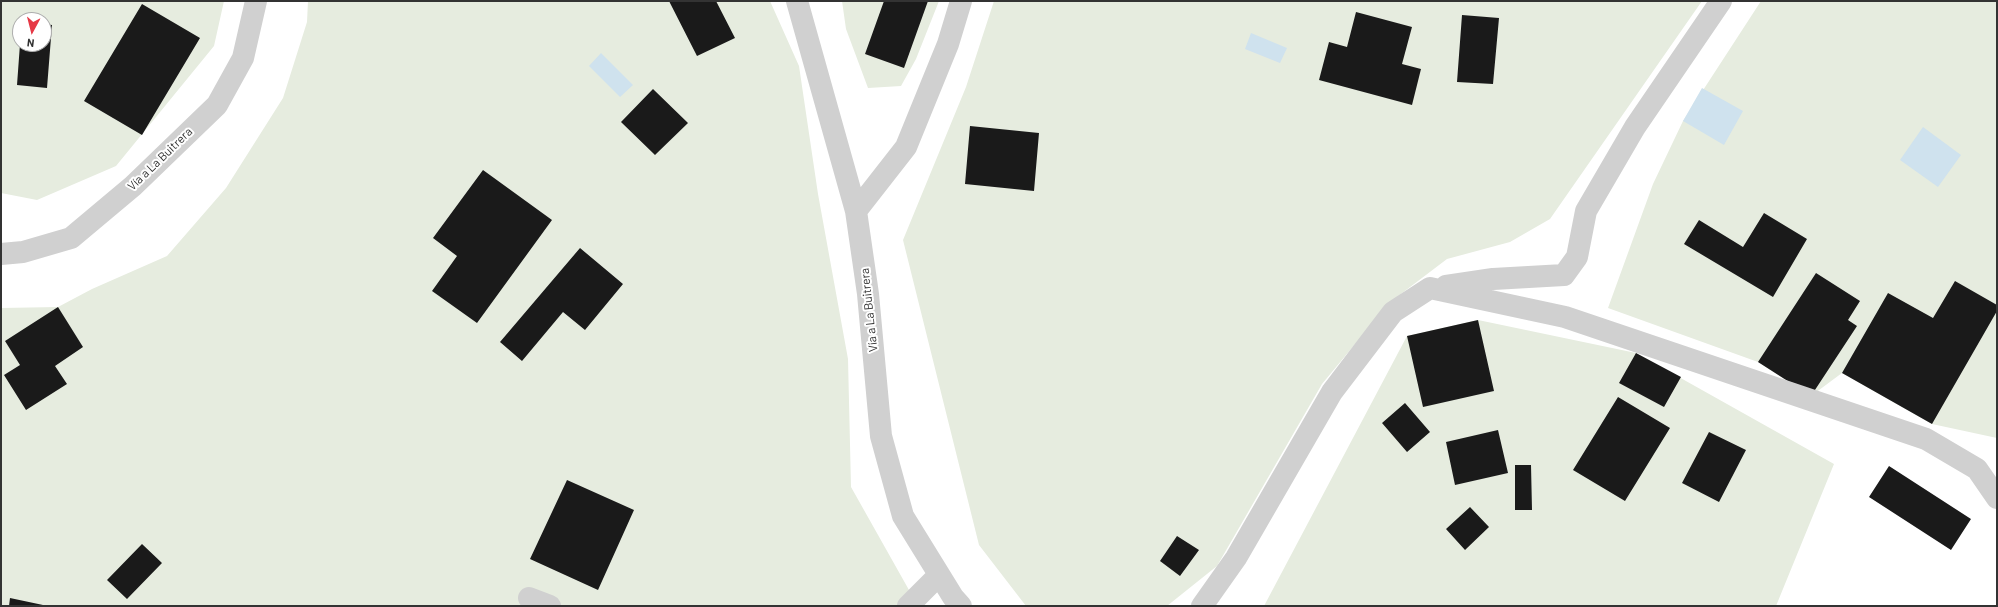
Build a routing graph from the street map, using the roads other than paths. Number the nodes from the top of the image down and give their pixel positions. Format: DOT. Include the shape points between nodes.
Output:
graph roads {
  1 [pos="256,1"];
  2 [pos="797,1"];
  3 [pos="961,1"];
  4 [pos="1721,1"];
  5 [pos="856,211"];
  6 [pos="1,254"];
  7 [pos="1430,288"];
  8 [pos="1997,498"];
  9 [pos="939,575"];
  10 [pos="529,598"];
  11 [pos="550,606"];
  12 [pos="908,606"];
  13 [pos="961,606"];
  14 [pos="1202,606"];
  1 -- 6 [label="street, Vía a La Buitrera" via="243,58 216,105 133,186 71,238 23,252"];
  2 -- 5 [label="street, Vía a La Buitrera"];
  3 -- 5 [label="street" via="948,44 906,147"];
  4 -- 7 [label="street" via="1635,127 1586,211 1577,257 1564,275 1493,279"];
  5 -- 9 [label="street, Vía a La Buitrera" via="868,294 881,436 903,516"];
  7 -- 8 [label="street" via="1565,317 1926,439 1978,469"];
  7 -- 14 [label="street" via="1393,312 1332,392 1236,558"];
  9 -- 12 [label="street"];
  9 -- 13 [label="street, Vía a La Buitrera"];
  10 -- 11 [label="street"];
}
